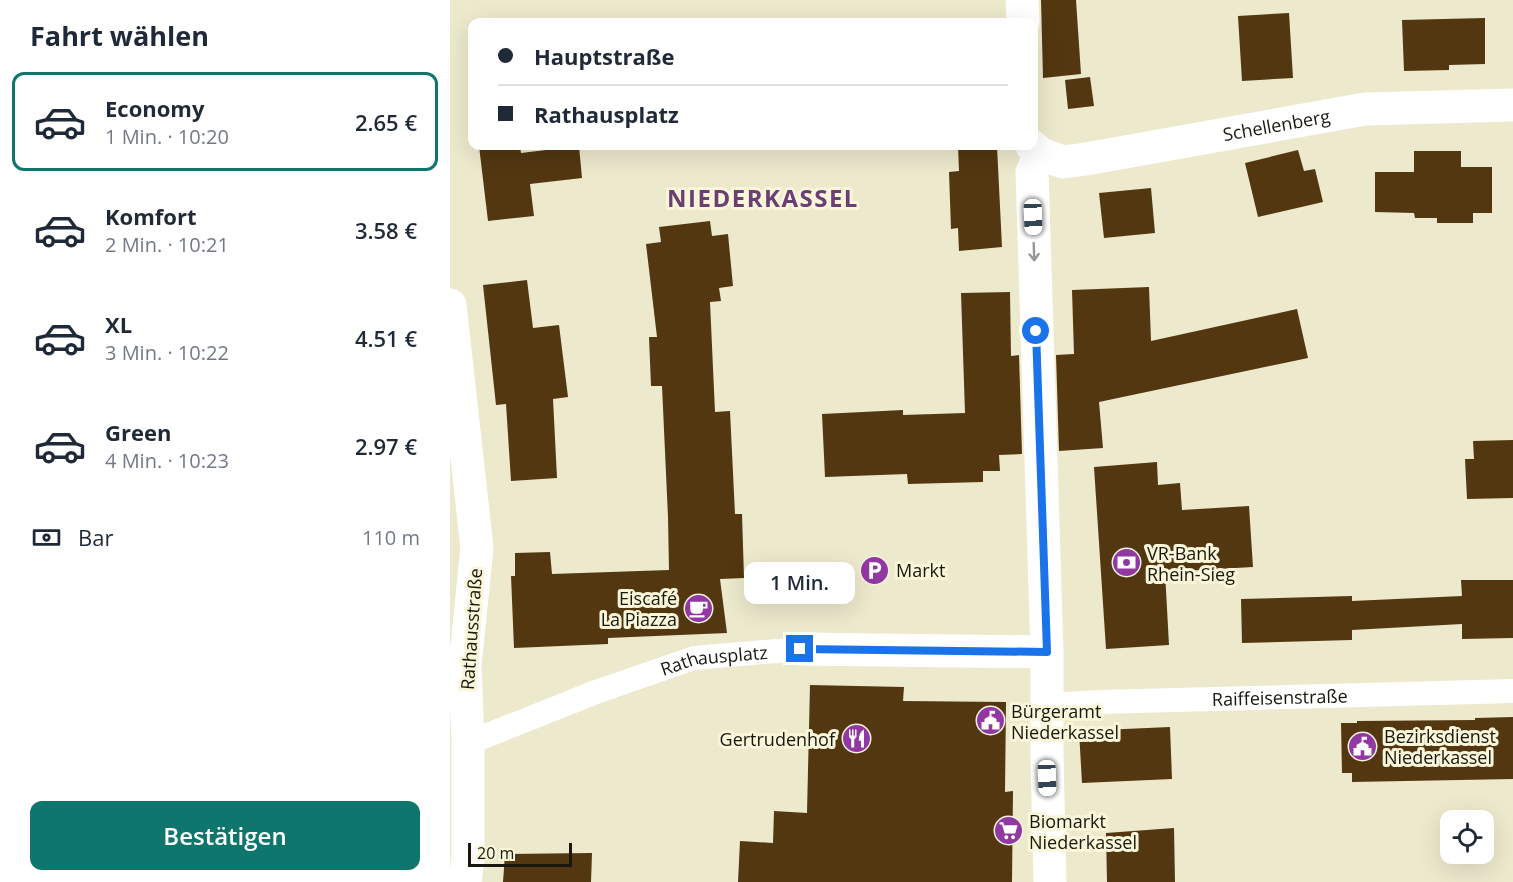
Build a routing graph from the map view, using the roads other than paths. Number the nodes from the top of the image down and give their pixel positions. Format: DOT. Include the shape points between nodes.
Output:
graph roads {
  1 [pos="1022,0"];
  2 [pos="1023,18"];
  3 [pos="1513,105"];
  4 [pos="1037,150"];
  5 [pos="450,305"];
  6 [pos="460,481"];
  7 [pos="800,649"];
  8 [pos="1047,652"];
  9 [pos="1513,691"];
  10 [pos="1048,705"];
  11 [pos="468,743"];
  12 [pos="465,882"];
  13 [pos="1050,882"];
  1 -- 2 [label="street"];
  3 -- 4 [label="street, Schellenberg" via="1365,109 1063,162"];
  4 -- 8 [label="street, one-way" via="1032,172"];
  5 -- 6 [label="street, Rathausstraße"];
  6 -- 11 [label="street, Rathausstraße" via="477,548 465,665"];
  7 -- 8 [label="street, Rathausplatz"];
  7 -- 11 [label="street, Rathausplatz" via="694,658"];
  8 -- 10 [label="street"];
  9 -- 10 [label="street, Raiffeisenstraße"];
  10 -- 13 [label="street"];
  11 -- 12 [label="street, Rathausstraße"];
}
